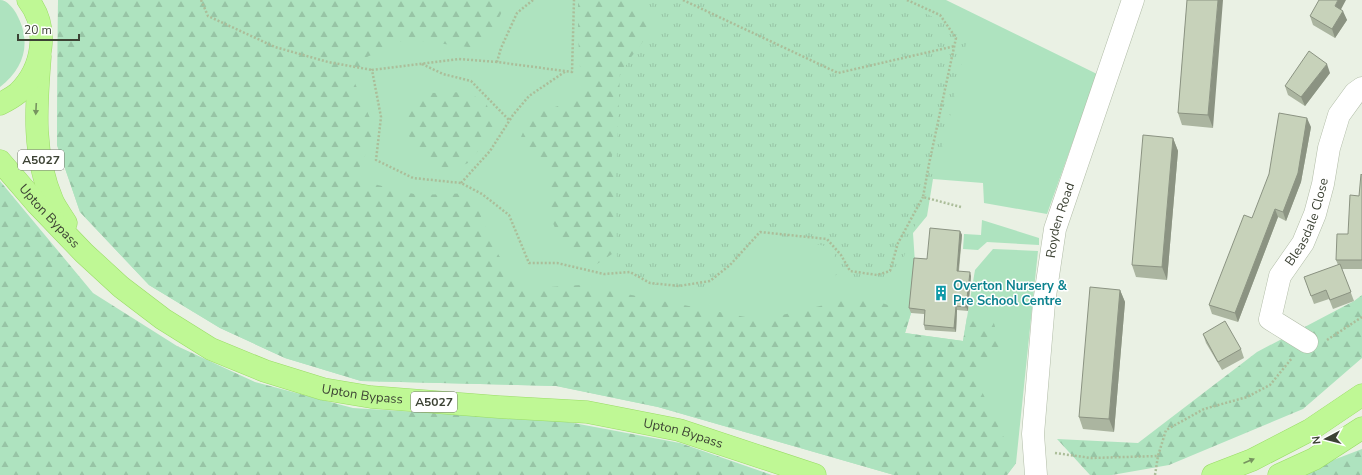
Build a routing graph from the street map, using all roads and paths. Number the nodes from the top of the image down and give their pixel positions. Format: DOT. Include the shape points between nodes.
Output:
graph roads {
  1 [pos="201,0"];
  2 [pos="533,0"];
  3 [pos="574,0"];
  4 [pos="684,0"];
  5 [pos="907,0"];
  6 [pos="1133,0"];
  7 [pos="31,1"];
  8 [pos="954,46"];
  9 [pos="40,56"];
  10 [pos="497,62"];
  11 [pos="422,64"];
  12 [pos="372,70"];
  13 [pos="566,71"];
  14 [pos="1362,88"];
  15 [pos="0,104"];
  16 [pos="510,121"];
  17 [pos="0,160"];
  18 [pos="461,183"];
  19 [pos="923,197"];
  20 [pos="961,207"];
  21 [pos="84,253"];
  22 [pos="1362,317"];
  23 [pos="1307,342"];
  24 [pos="1362,395"];
  25 [pos="1362,428"];
  26 [pos="1034,450"];
  27 [pos="1158,456"];
  28 [pos="815,475"];
  29 [pos="1036,475"];
  30 [pos="1155,475"];
  31 [pos="1213,475"];
  32 [pos="1280,475"];
  1 -- 12 [label="path" via="208,16 275,47 328,62"];
  2 -- 10 [label="path" via="517,13"];
  3 -- 13 [label="path" via="572,72"];
  4 -- 8 [label="path" via="838,73"];
  5 -- 8 [label="path" via="940,15 956,38"];
  6 -- 26 [label="street, Royden Road" via="1055,229 1044,303 1033,434"];
  7 -- 9 [label="main road, Upton Bypass" via="39,21"];
  8 -- 19 [label="path"];
  9 -- 15 [label="main road" via="32,77 18,93"];
  9 -- 21 [label="main road, Upton Bypass / A5027, one-way" via="36,116 38,147 44,177 53,203"];
  10 -- 11 [label="path" via="459,58"];
  10 -- 13 [label="path"];
  11 -- 12 [label="path"];
  11 -- 16 [label="path" via="443,74 471,81"];
  12 -- 18 [label="path" via="381,117 376,160 413,178"];
  13 -- 16 [label="path" via="529,96"];
  14 -- 23 [label="street, Bleasdale Close" via="1355,93 1339,116 1329,148 1315,214 1303,243 1280,276 1270,319"];
  16 -- 18 [label="path" via="490,151"];
  17 -- 21 [label="main road, Upton Bypass / A5027" via="37,204"];
  18 -- 19 [label="path" via="482,194 509,215 529,263 557,263 604,274 630,272 650,283 678,286 710,281 730,265 760,232 827,239 841,255 850,271 877,275 890,271 898,243"];
  19 -- 20 [label="path"];
  21 -- 28 [label="main road, Upton Bypass / A5027" via="121,287 163,319 211,349 265,371 323,389 370,397 587,412 679,430"];
  22 -- 23 [label="path" via="1319,344"];
  23 -- 27 [label="path" via="1270,385 1247,397 1204,409 1166,430"];
  31 -- 24 [label="main road, one-way" via="1252,460 1310,430"];
  25 -- 32 [label="main road" via="1314,459"];
  26 -- 27 [label="path" via="1091,458"];
  26 -- 29 [label="street, Royden Road"];
  27 -- 30 [label="path"];
}
